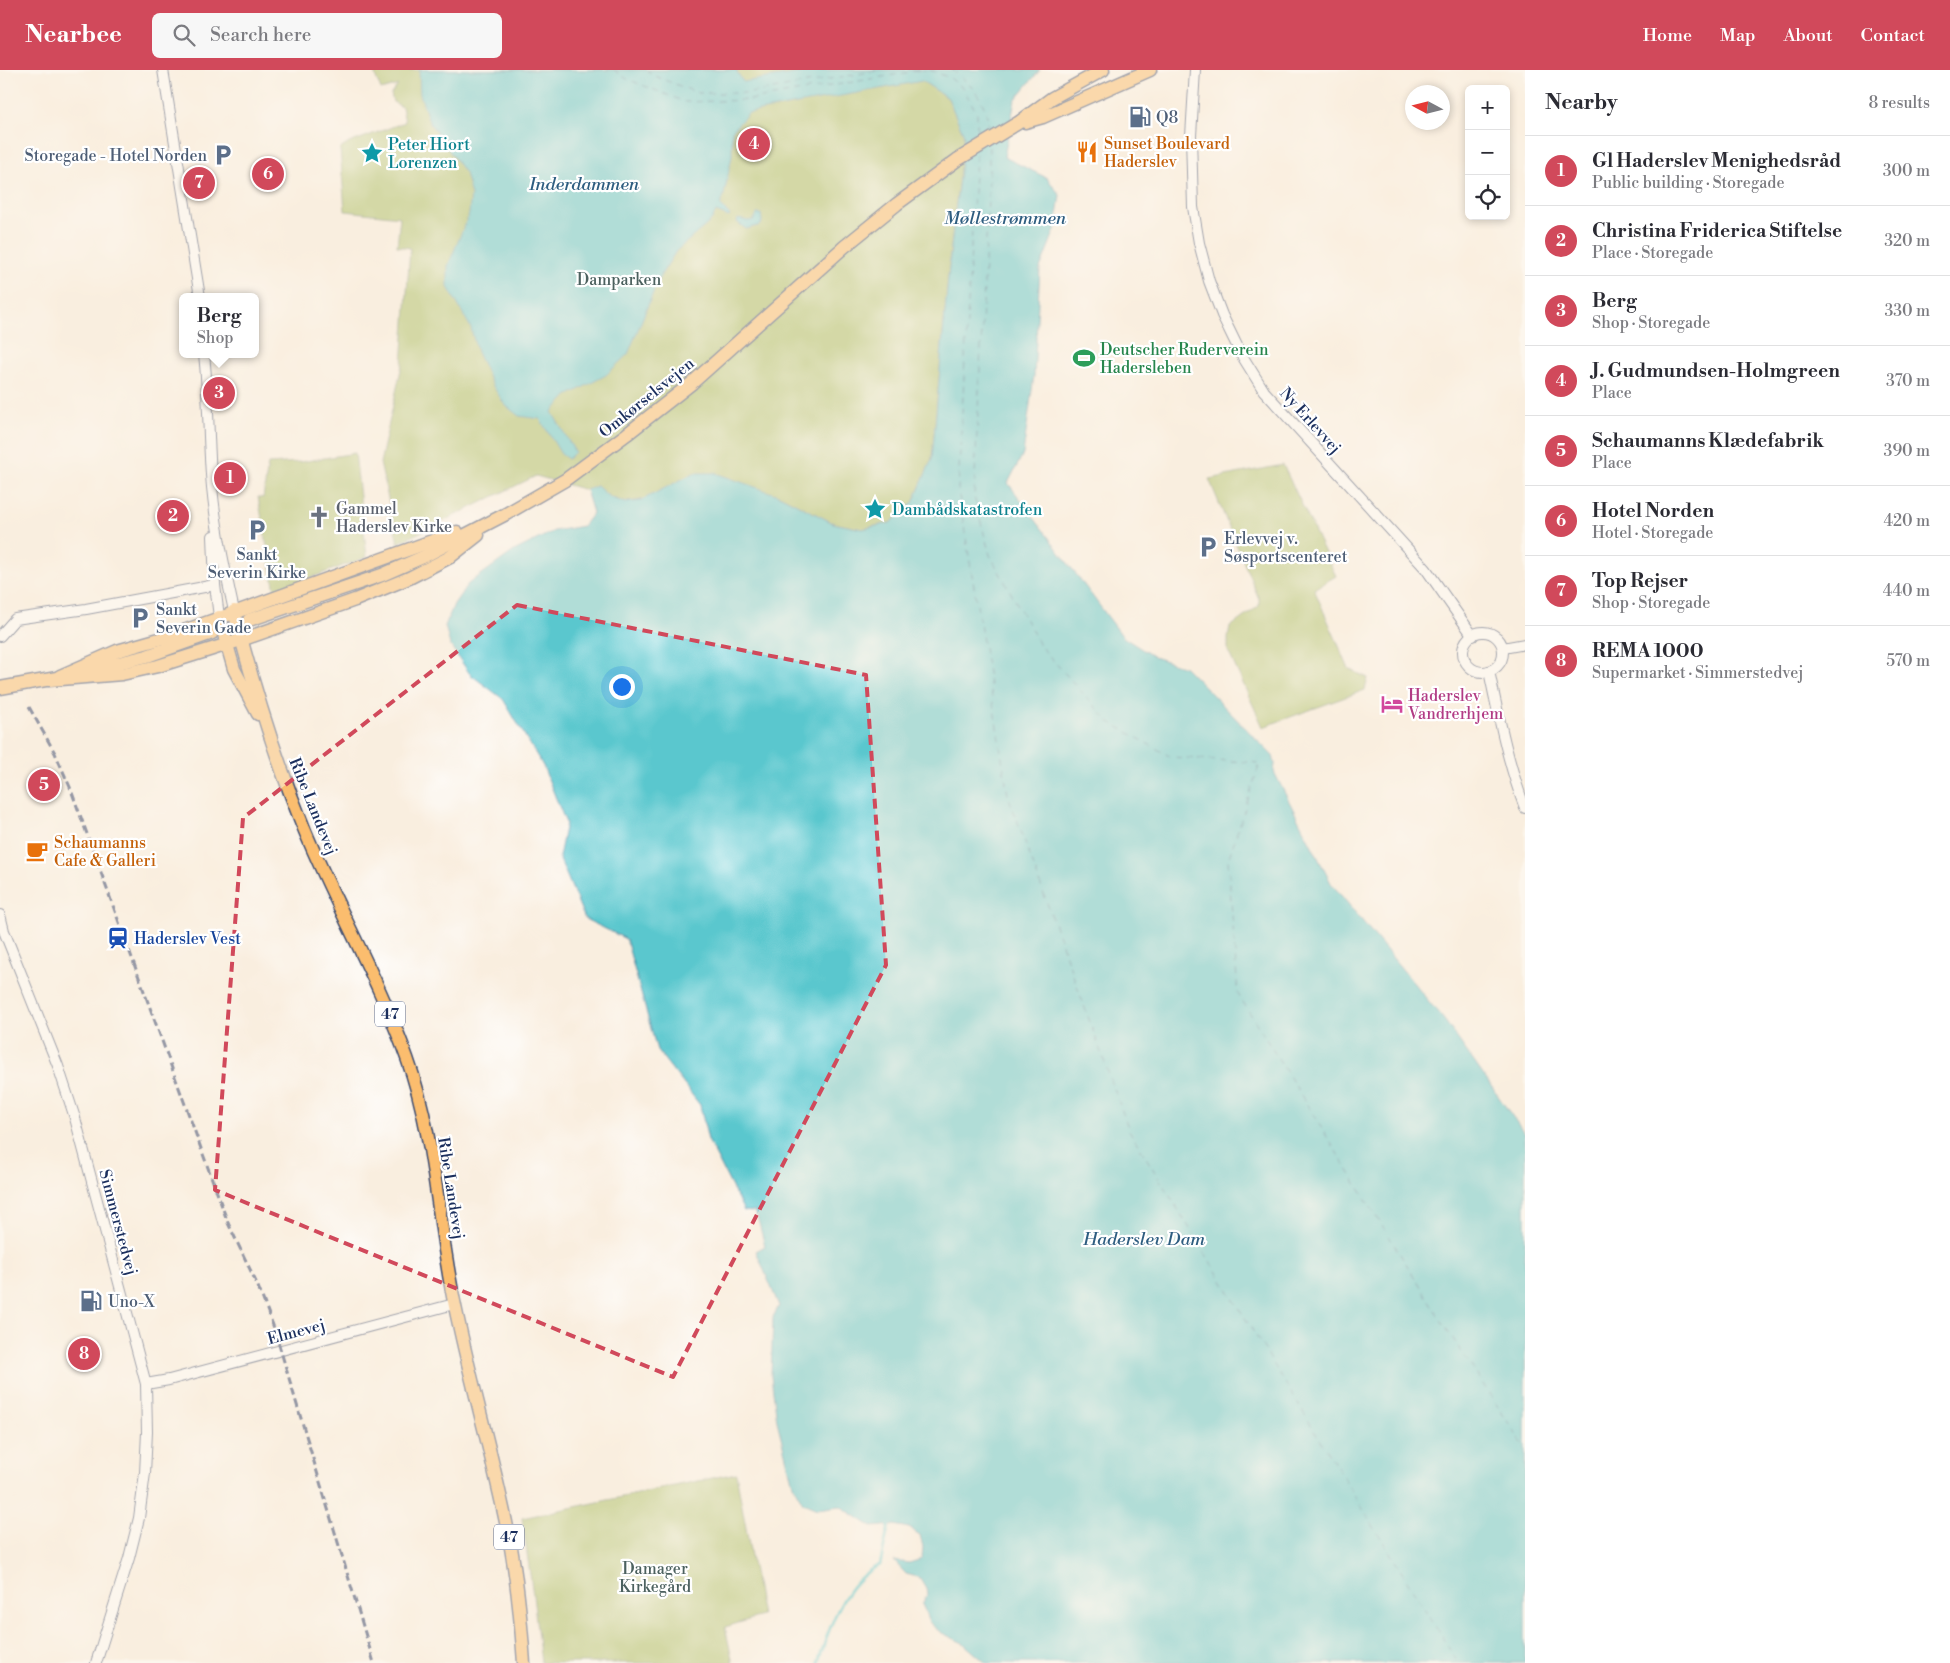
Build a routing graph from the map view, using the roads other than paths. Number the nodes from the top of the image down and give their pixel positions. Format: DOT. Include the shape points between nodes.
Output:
graph roads {
  1 [pos="164,70"];
  2 [pos="1103,70"];
  3 [pos="1130,70"];
  4 [pos="1150,70"];
  5 [pos="1195,70"];
  6 [pos="1101,92"];
  7 [pos="1018,123"];
  8 [pos="199,293"];
  9 [pos="204,358"];
  10 [pos="212,488"];
  11 [pos="506,514"];
  12 [pos="214,541"];
  13 [pos="215,585"];
  14 [pos="226,614"];
  15 [pos="249,620"];
  16 [pos="212,633"];
  17 [pos="0,636"];
  18 [pos="1472,636"];
  19 [pos="234,642"];
  20 [pos="1525,644"];
  21 [pos="1503,648"];
  22 [pos="1489,671"];
  23 [pos="49,680"];
  24 [pos="0,688"];
  25 [pos="271,741"];
  26 [pos="1525,808"];
  27 [pos="0,915"];
  28 [pos="454,1304"];
  29 [pos="146,1384"];
  30 [pos="96,1663"];
  31 [pos="524,1663"];
  1 -- 8 [label="street"];
  2 -- 7 [label="main road, Omkørselsvejen" via="1052,98"];
  3 -- 6 [label="main road" via="1110,80"];
  4 -- 6 [label="main road, Omkørselsvejen"];
  5 -- 18 [label="street, Ny Erlevvej" via="1191,136 1193,207 1209,281 1241,354 1264,390 1426,569"];
  6 -- 7 [label="main road, Omkørselsvejen" via="1043,117"];
  7 -- 11 [label="main road, Omkørselsvejen" via="957,160 844,247 692,383 627,434 566,480"];
  9 -- 10 [label="street"];
  10 -- 12 [label="street"];
  10 -- 14 [label="street" via="223,562"];
  11 -- 14 [label="main road"];
  11 -- 15 [label="main road, Omkørselsvejen" via="382,575"];
  11 -- 19 [label="main road" via="450,557 409,578"];
  12 -- 13 [label="street"];
  12 -- 14 [label="street"];
  13 -- 14 [label="street"];
  13 -- 17 [label="street" via="14,619"];
  14 -- 19 [label="main road, Ribe Landevej / 47"];
  14 -- 23 [label="main road" via="170,636 117,651"];
  16 -- 23 [label="main road" via="147,656"];
  18 -- 21 [label="street" via="1485,632 1491,634"];
  18 -- 22 [label="street" via="1465,646 1465,659 1477,671"];
  19 -- 23 [label="main road" via="122,674"];
  19 -- 25 [label="main road, Ribe Landevej / 47" via="255,687"];
  19 -- 25 [label="main road, Ribe Landevej / 47" via="234,669"];
  20 -- 21 [label="street"];
  21 -- 22 [label="street" via="1499,665"];
  22 -- 26 [label="street" via="1500,724"];
  23 -- 24 [label="main road"];
  25 -- 28 [label="main road, Ribe Landevej / 47" via="305,831 408,1060 429,1143"];
  27 -- 29 [label="street, Simmerstedvej" via="75,1118"];
  28 -- 29 [label="street, Elmevej"];
  28 -- 31 [label="main road, Ribe Landevej / 47" via="509,1538"];
  29 -- 30 [label="street, Simmerstedvej" via="145,1473 139,1518"];
}
